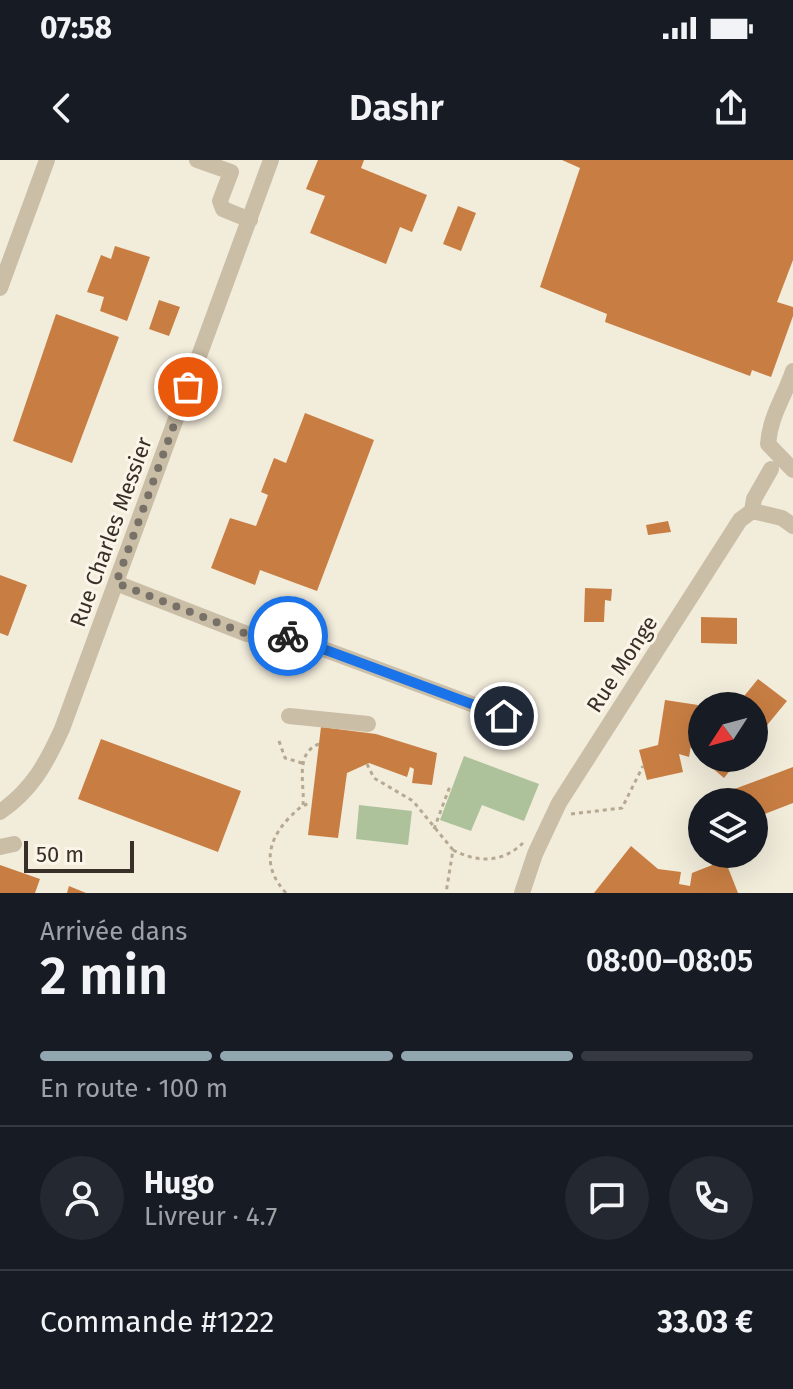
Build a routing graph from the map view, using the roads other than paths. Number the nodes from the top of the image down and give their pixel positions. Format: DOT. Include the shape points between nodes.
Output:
graph roads {
  1 [pos="47,160"];
  2 [pos="197,160"];
  3 [pos="271,160"];
  4 [pos="250,220"];
  5 [pos="0,288"];
  6 [pos="793,371"];
  7 [pos="771,469"];
  8 [pos="793,470"];
  9 [pos="752,511"];
  10 [pos="793,526"];
  11 [pos="116,583"];
  12 [pos="289,716"];
  13 [pos="504,716"];
  14 [pos="368,724"];
  15 [pos="0,812"];
  16 [pos="522,893"];
  1 -- 5 [label="street"];
  2 -- 4 [label="street" via="231,172 220,201 223,209"];
  3 -- 4 [label="street, Rue Charles Messier"];
  4 -- 11 [label="street, Rue Charles Messier"];
  6 -- 8 [label="street" via="770,419 768,444"];
  7 -- 9 [label="street, Rue Monge"];
  9 -- 10 [label="street"];
  9 -- 16 [label="street, Rue Monge" via="740,520 559,803"];
  11 -- 13 [label="street" via="247,634 272,630"];
  11 -- 15 [label="street, Rue Charles Messier" via="45,768 23,796"];
  12 -- 14 [label="street"];
}
